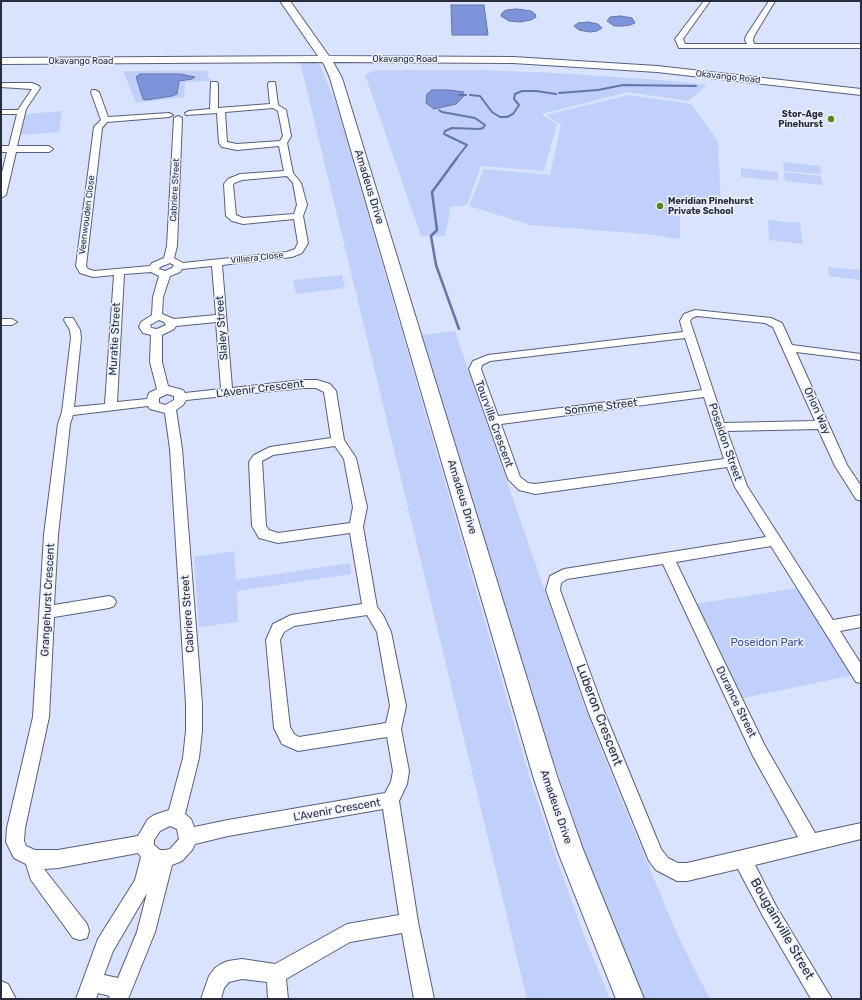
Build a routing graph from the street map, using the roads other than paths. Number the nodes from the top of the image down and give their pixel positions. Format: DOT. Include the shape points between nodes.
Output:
graph roads {
  1 [pos="285,1"];
  2 [pos="707,1"];
  3 [pos="772,1"];
  4 [pos="752,46"];
  5 [pos="861,46"];
  6 [pos="1,61"];
  7 [pos="329,65"];
  8 [pos="214,84"];
  9 [pos="272,84"];
  10 [pos="1,85"];
  11 [pos="95,92"];
  12 [pos="861,94"];
  13 [pos="274,106"];
  14 [pos="218,110"];
  15 [pos="1,112"];
  16 [pos="22,112"];
  17 [pos="189,113"];
  18 [pos="169,115"];
  19 [pos="178,118"];
  20 [pos="105,120"];
  21 [pos="283,143"];
  22 [pos="1,149"];
  23 [pos="13,149"];
  24 [pos="49,149"];
  25 [pos="289,173"];
  26 [pos="1,195"];
  27 [pos="298,216"];
  28 [pos="169,260"];
  29 [pos="217,262"];
  30 [pos="179,266"];
  31 [pos="154,269"];
  32 [pos="119,272"];
  33 [pos="165,274"];
  34 [pos="157,318"];
  35 [pos="222,318"];
  36 [pos="69,320"];
  37 [pos="1,322"];
  38 [pos="12,322"];
  39 [pos="171,323"];
  40 [pos="776,324"];
  41 [pos="157,333"];
  42 [pos="690,334"];
  43 [pos="789,348"];
  44 [pos="861,357"];
  45 [pos="163,391"];
  46 [pos="227,393"];
  47 [pos="709,393"];
  48 [pos="181,398"];
  49 [pos="152,402"];
  50 [pos="111,406"];
  51 [pos="170,408"];
  52 [pos="68,412"];
  53 [pos="493,421"];
  54 [pos="823,425"];
  55 [pos="720,427"];
  56 [pos="338,441"];
  57 [pos="731,462"];
  58 [pos="861,496"];
  59 [pos="356,527"];
  60 [pos="774,541"];
  61 [pos="667,558"];
  62 [pos="109,602"];
  63 [pos="370,609"];
  64 [pos="47,612"];
  65 [pos="861,620"];
  66 [pos="829,627"];
  67 [pos="861,677"];
  68 [pos="393,729"];
  69 [pos="390,800"];
  70 [pos="175,819"];
  71 [pos="861,831"];
  72 [pos="188,837"];
  73 [pos="811,843"];
  74 [pos="153,852"];
  75 [pos="35,859"];
  76 [pos="742,859"];
  77 [pos="409,922"];
  78 [pos="80,931"];
  79 [pos="276,974"];
  80 [pos="1,991"];
  81 [pos="90,991"];
  82 [pos="120,994"];
  83 [pos="6,999"];
  84 [pos="211,999"];
  85 [pos="278,999"];
  86 [pos="424,999"];
  87 [pos="630,999"];
  88 [pos="822,999"];
  1 -- 7 [label="street, Amadeus Drive"];
  2 -- 4 [label="street" via="679,39 682,46"];
  3 -- 4 [label="street" via="750,36"];
  4 -- 5 [label="street"];
  6 -- 7 [label="street, Okavango Road"];
  7 -- 12 [label="street, Okavango Road" via="338,65 351,59 573,63 657,69"];
  7 -- 87 [label="street, Amadeus Drive" via="344,103 545,776 574,860"];
  8 -- 14 [label="street"];
  9 -- 13 [label="street, Villiera Close"];
  10 -- 16 [label="street" via="36,87"];
  11 -- 20 [label="street"];
  13 -- 14 [label="street"];
  13 -- 21 [label="street, Villiera Close" via="283,112 287,136"];
  14 -- 17 [label="street"];
  14 -- 21 [label="street" via="225,145 237,147"];
  15 -- 16 [label="street"];
  16 -- 23 [label="street"];
  17 -- 18 [label="street" via="178,110 170,112"];
  17 -- 19 [label="street"];
  18 -- 19 [label="street" via="171,118"];
  18 -- 20 [label="street"];
  19 -- 28 [label="street, Cabriere Street" via="172,246"];
  20 -- 32 [label="street, Veenwouden Close" via="98,127 81,266 84,271 93,274"];
  21 -- 25 [label="street, Villiera Close"];
  22 -- 23 [label="street"];
  23 -- 24 [label="street"];
  23 -- 26 [label="street"];
  25 -- 27 [label="street, Villiera Close" via="297,183 302,205"];
  25 -- 27 [label="street" via="240,177 231,181 228,184 230,216 244,221"];
  27 -- 29 [label="street, Villiera Close" via="303,243 301,249 296,252 289,255"];
  28 -- 30 [label="street" via="175,261"];
  28 -- 31 [label="street" via="158,263"];
  29 -- 30 [label="street, Villiera Close"];
  29 -- 35 [label="street, Slaley Street"];
  30 -- 33 [label="street"];
  31 -- 32 [label="street, Veenwouden Close"];
  31 -- 33 [label="street" via="157,273"];
  32 -- 50 [label="street, Muratie Street"];
  33 -- 34 [label="street" via="158,297"];
  34 -- 39 [label="street" via="166,318"];
  34 -- 41 [label="street" via="146,322 144,327 147,331"];
  35 -- 39 [label="street"];
  35 -- 46 [label="street, Slaley Street"];
  36 -- 52 [label="street, Grangehurst Crescent" via="76,338"];
  37 -- 38 [label="street"];
  39 -- 41 [label="street" via="167,330"];
  40 -- 42 [label="street, Poseidon Street" via="762,320 695,313 685,319"];
  40 -- 43 [label="street, Orion Way"];
  41 -- 45 [label="street" via="156,362"];
  42 -- 47 [label="street, Poseidon Street"];
  42 -- 53 [label="street, Tourville Crescent" via="483,359 477,363 475,369"];
  43 -- 44 [label="street"];
  43 -- 54 [label="street, Orion Way"];
  45 -- 48 [label="street" via="174,391 179,393"];
  45 -- 49 [label="street" via="156,394"];
  46 -- 48 [label="street, L'Avenir Crescent"];
  46 -- 56 [label="street, L'Avenir Crescent" via="314,383 324,386 330,391"];
  47 -- 53 [label="street, Somme Street"];
  47 -- 55 [label="street, Poseidon Street"];
  48 -- 51 [label="street" via="177,405"];
  49 -- 50 [label="street"];
  49 -- 51 [label="street" via="158,408"];
  50 -- 52 [label="street"];
  51 -- 70 [label="street, Cabriere Street" via="176,449 194,704 191,758"];
  52 -- 64 [label="street, Grangehurst Crescent" via="64,424 51,535"];
  53 -- 57 [label="street, Tourville Crescent" via="514,479 528,488"];
  54 -- 55 [label="street"];
  54 -- 58 [label="street, Orion Way" via="841,466"];
  55 -- 57 [label="street, Poseidon Street"];
  56 -- 59 [label="street, L'Avenir Crescent" via="350,458 360,507"];
  56 -- 59 [label="street" via="270,450 258,458 255,462 259,526 264,534 278,538"];
  57 -- 60 [label="street, Poseidon Street" via="741,487"];
  59 -- 63 [label="street, L'Avenir Crescent"];
  60 -- 61 [label="street, Luberon Crescent"];
  60 -- 66 [label="street, Poseidon Street"];
  61 -- 73 [label="street, Durance Street" via="759,751"];
  61 -- 76 [label="street, Luberon Crescent" via="564,574 555,580 553,590 596,711 658,859 671,870 682,872"];
  62 -- 64 [label="street"];
  63 -- 68 [label="street, L'Avenir Crescent" via="384,632 398,706"];
  63 -- 68 [label="street" via="291,620 278,628 273,640 282,728 288,739 298,744"];
  64 -- 75 [label="street, Grangehurst Crescent" via="41,717 15,836 20,852"];
  65 -- 66 [label="street"];
  66 -- 67 [label="street, Poseidon Street"];
  68 -- 69 [label="street, L'Avenir Crescent" via="400,776 399,784"];
  69 -- 72 [label="street, L'Avenir Crescent"];
  69 -- 77 [label="street"];
  70 -- 72 [label="street" via="185,825"];
  70 -- 74 [label="street" via="165,819 154,825 146,837"];
  71 -- 73 [label="street, Luberon Crescent"];
  72 -- 74 [label="street" via="182,850 176,855"];
  73 -- 76 [label="street, Luberon Crescent"];
  74 -- 75 [label="street, Grangehurst Crescent" via="58,860"];
  74 -- 81 [label="street" via="143,883 105,946"];
  74 -- 82 [label="street" via="146,932 134,966"];
  75 -- 78 [label="street" via="37,874"];
  76 -- 88 [label="street, Bougainville Street"];
  77 -- 79 [label="street" via="347,933"];
  77 -- 86 [label="street"];
  79 -- 84 [label="street" via="242,969 228,971 216,982"];
  79 -- 85 [label="street"];
  80 -- 83 [label="street"];
  81 -- 82 [label="street"];
}
